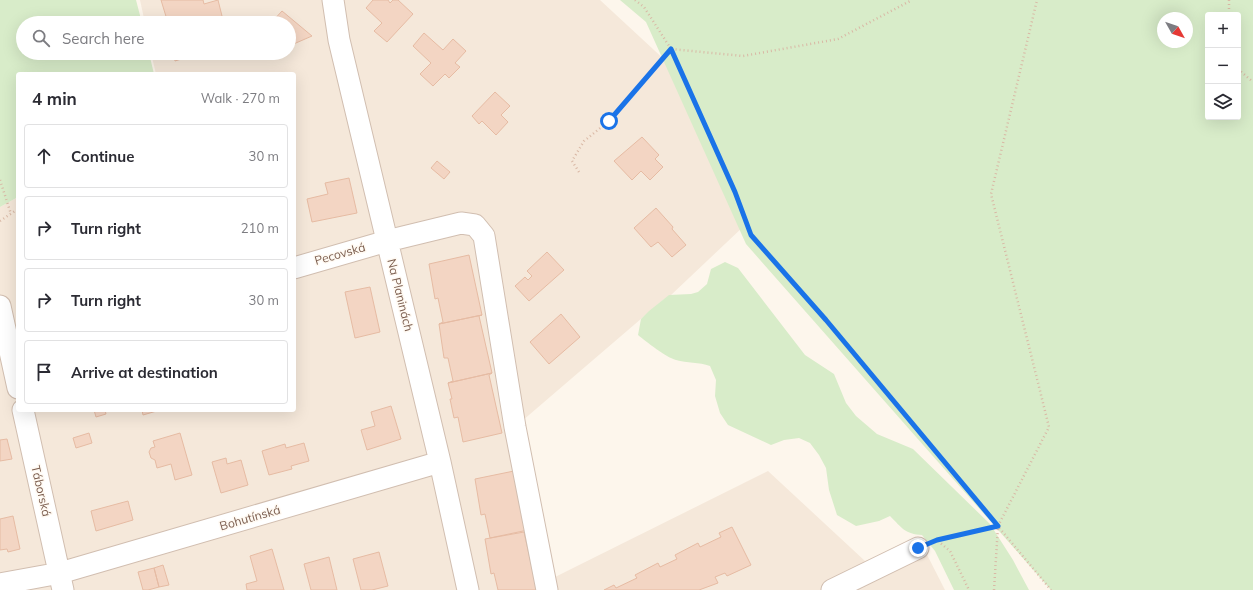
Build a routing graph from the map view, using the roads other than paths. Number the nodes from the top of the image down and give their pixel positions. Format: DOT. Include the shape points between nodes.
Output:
graph roads {
  1 [pos="333,0"];
  2 [pos="387,241"];
  3 [pos="296,267"];
  4 [pos="0,306"];
  5 [pos="9,348"];
  6 [pos="16,379"];
  7 [pos="23,412"];
  8 [pos="440,462"];
  9 [pos="918,548"];
  10 [pos="61,581"];
  11 [pos="0,584"];
  12 [pos="468,590"];
  13 [pos="547,590"];
  14 [pos="832,590"];
  1 -- 2 [label="street, Na Planinách" via="339,40"];
  2 -- 3 [label="street, Pecovská"];
  2 -- 8 [label="street, Na Planinách"];
  2 -- 13 [label="street, Pecovská" via="461,222 475,225 484,236 515,427"];
  4 -- 5 [label="street"];
  5 -- 6 [label="street"];
  7 -- 10 [label="street, Táborská"];
  8 -- 10 [label="street, Bohutínská"];
  8 -- 12 [label="street, Na Planinách"];
  9 -- 14 [label="street"];
  10 -- 11 [label="street"];
}
